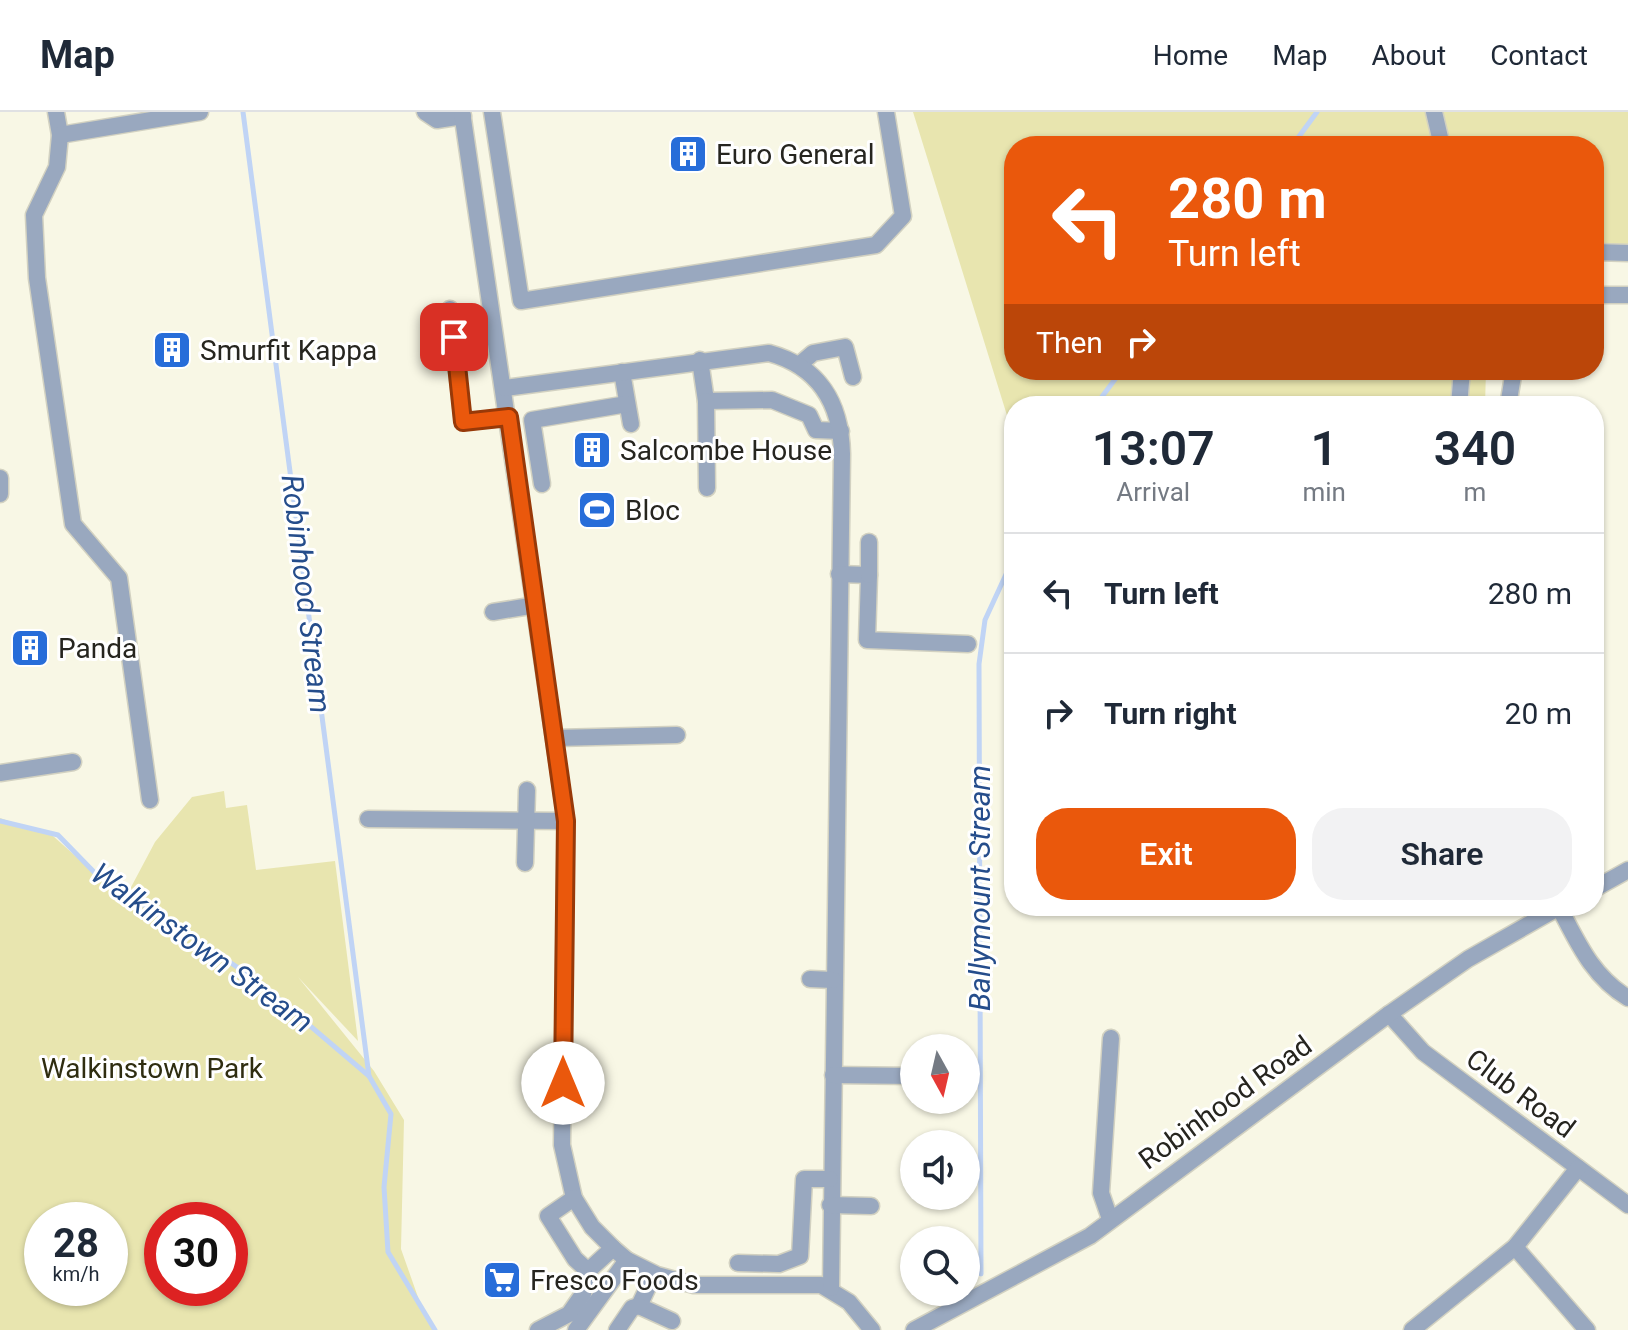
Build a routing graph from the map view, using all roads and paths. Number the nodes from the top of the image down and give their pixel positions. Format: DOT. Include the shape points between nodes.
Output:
graph roads {
  1 [pos="56,112"];
  2 [pos="200,112"];
  3 [pos="425,112"];
  4 [pos="492,112"];
  5 [pos="886,112"];
  6 [pos="1434,112"];
  7 [pos="462,114"];
  8 [pos="60,135"];
  9 [pos="1440,136"];
  10 [pos="1604,252"];
  11 [pos="1628,253"];
  12 [pos="1604,295"];
  13 [pos="1628,295"];
  14 [pos="450,309"];
  15 [pos="700,360"];
  16 [pos="799,365"];
  17 [pos="622,372"];
  18 [pos="853,377"];
  19 [pos="505,388"];
  20 [pos="706,401"];
  21 [pos="627,404"];
  22 [pos="509,417"];
  23 [pos="631,424"];
  24 [pos="841,431"];
  25 [pos="539,465"];
  26 [pos="516,468"];
  27 [pos="0,478"];
  28 [pos="542,484"];
  29 [pos="707,488"];
  30 [pos="0,494"];
  31 [pos="869,542"];
  32 [pos="839,574"];
  33 [pos="869,575"];
  34 [pos="536,605"];
  35 [pos="493,612"];
  36 [pos="968,644"];
  37 [pos="677,735"];
  38 [pos="556,738"];
  39 [pos="73,762"];
  40 [pos="0,773"];
  41 [pos="527,790"];
  42 [pos="150,800"];
  43 [pos="368,819"];
  44 [pos="526,820"];
  45 [pos="566,821"];
  46 [pos="525,863"];
  47 [pos="1628,870"];
  48 [pos="1604,883"];
  49 [pos="1544,916"];
  50 [pos="1565,916"];
  51 [pos="810,979"];
  52 [pos="833,980"];
  53 [pos="1628,998"];
  54 [pos="1389,1014"];
  55 [pos="1111,1038"];
  56 [pos="833,1075"];
  57 [pos="900,1076"];
  58 [pos="1578,1168"];
  59 [pos="830,1179"];
  60 [pos="574,1198"];
  61 [pos="830,1205"];
  62 [pos="1628,1205"];
  63 [pos="871,1206"];
  64 [pos="1110,1219"];
  65 [pos="1515,1247"];
  66 [pos="613,1248"];
  67 [pos="627,1260"];
  68 [pos="738,1263"];
  69 [pos="588,1271"];
  70 [pos="654,1274"];
  71 [pos="831,1288"];
  72 [pos="639,1306"];
  73 [pos="672,1321"];
  74 [pos="538,1330"];
  75 [pos="576,1330"];
  76 [pos="617,1330"];
  77 [pos="872,1330"];
  78 [pos="914,1330"];
  79 [pos="1412,1330"];
  80 [pos="1587,1330"];
  1 -- 8 [label="street"];
  2 -- 8 [label="street"];
  3 -- 7 [label="street" via="437,120"];
  4 -- 5 [label="street" via="521,301 876,245 903,216"];
  6 -- 9 [label="street"];
  7 -- 19 [label="street"];
  8 -- 42 [label="street" via="57,167 34,215 37,278 73,524 119,578"];
  10 -- 11 [label="street"];
  12 -- 13 [label="street"];
  14 -- 22 [label="street" via="463,422"];
  15 -- 16 [label="street" via="769,353"];
  15 -- 17 [label="street"];
  15 -- 20 [label="street"];
  16 -- 18 [label="street" via="813,353 845,347"];
  16 -- 24 [label="street" via="827,391"];
  17 -- 19 [label="street"];
  17 -- 21 [label="street"];
  19 -- 22 [label="street"];
  20 -- 24 [label="street" via="772,400 809,415 816,430"];
  20 -- 29 [label="street"];
  21 -- 23 [label="street"];
  21 -- 25 [label="street" via="532,420"];
  22 -- 26 [label="street"];
  24 -- 32 [label="street"];
  25 -- 26 [label="street"];
  25 -- 28 [label="street"];
  26 -- 34 [label="street"];
  27 -- 30 [label="street"];
  31 -- 33 [label="street"];
  32 -- 33 [label="street"];
  32 -- 52 [label="street"];
  33 -- 36 [label="street" via="867,640"];
  34 -- 35 [label="street"];
  34 -- 38 [label="street"];
  37 -- 38 [label="street"];
  38 -- 45 [label="street"];
  39 -- 40 [label="street"];
  41 -- 44 [label="street"];
  43 -- 44 [label="street"];
  44 -- 45 [label="street"];
  44 -- 46 [label="street"];
  45 -- 60 [label="street" via="562,1145"];
  47 -- 48 [label="street"];
  49 -- 54 [label="street, Robinhood Road" via="1468,959"];
  50 -- 53 [label="street" via="1593,969"];
  51 -- 52 [label="street"];
  52 -- 56 [label="street"];
  54 -- 58 [label="street, Club Road" via="1423,1052"];
  54 -- 64 [label="street, Robinhood Road"];
  55 -- 64 [label="street" via="1101,1193"];
  56 -- 57 [label="street"];
  56 -- 59 [label="street"];
  58 -- 62 [label="street, Club Road"];
  58 -- 65 [label="street"];
  59 -- 61 [label="street"];
  59 -- 68 [label="street" via="804,1179 800,1256 779,1264"];
  60 -- 66 [label="street"];
  60 -- 69 [label="street" via="548,1216"];
  61 -- 63 [label="street"];
  61 -- 71 [label="street"];
  64 -- 78 [label="street, Robinhood Road" via="1090,1236"];
  65 -- 79 [label="street"];
  65 -- 80 [label="street"];
  66 -- 67 [label="street"];
  66 -- 69 [label="street"];
  67 -- 70 [label="street"];
  67 -- 75 [label="street"];
  69 -- 74 [label="street" via="583,1294 569,1314"];
  70 -- 71 [label="street" via="694,1285"];
  70 -- 72 [label="street"];
  71 -- 77 [label="street"];
  72 -- 73 [label="street"];
  72 -- 76 [label="street"];
}
